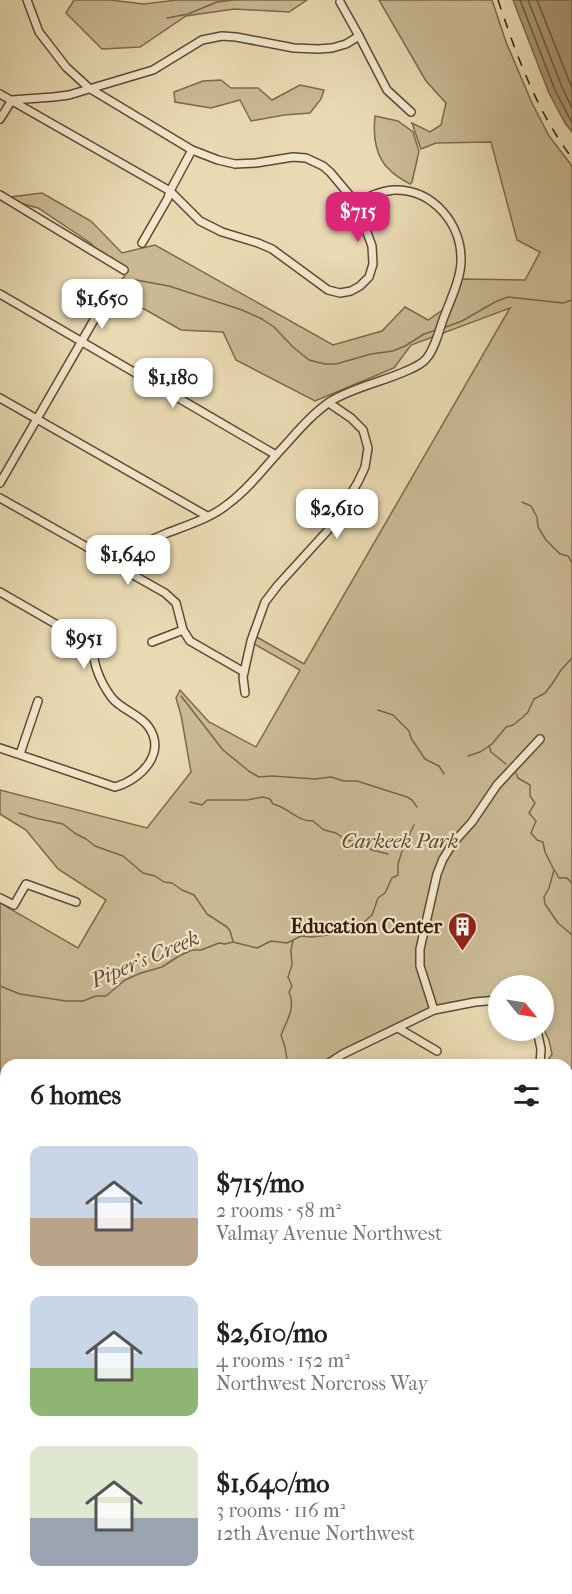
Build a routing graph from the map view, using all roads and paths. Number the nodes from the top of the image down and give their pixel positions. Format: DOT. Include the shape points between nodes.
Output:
graph roads {
  1 [pos="27,0"];
  2 [pos="340,2"];
  3 [pos="359,36"];
  4 [pos="88,88"];
  5 [pos="0,94"];
  6 [pos="12,100"];
  7 [pos="411,112"];
  8 [pos="0,119"];
  9 [pos="192,150"];
  10 [pos="170,191"];
  11 [pos="0,195"];
  12 [pos="356,203"];
  13 [pos="142,243"];
  14 [pos="124,270"];
  15 [pos="0,294"];
  16 [pos="102,306"];
  17 [pos="82,341"];
  18 [pos="0,398"];
  19 [pos="329,403"];
  20 [pos="37,419"];
  21 [pos="276,455"];
  22 [pos="0,483"];
  23 [pos="0,498"];
  24 [pos="207,516"];
  25 [pos="87,547"];
  26 [pos="0,592"];
  27 [pos="183,630"];
  28 [pos="152,642"];
  29 [pos="244,672"];
  30 [pos="245,693"];
  31 [pos="38,701"];
  32 [pos="540,739"];
  33 [pos="0,748"];
  34 [pos="20,754"];
  35 [pos="0,898"];
  36 [pos="76,902"];
  37 [pos="488,1001"];
  38 [pos="434,1010"];
  39 [pos="398,1028"];
  40 [pos="539,1041"];
  41 [pos="437,1051"];
  42 [pos="335,1059"];
  43 [pos="540,1059"];
  1 -- 4 [label="street" via="39,32"];
  2 -- 3 [label="street"];
  3 -- 4 [label="street" via="346,44 318,50 222,36 202,40 153,69"];
  3 -- 7 [label="street" via="387,90"];
  4 -- 6 [label="street" via="53,98"];
  4 -- 9 [label="street"];
  5 -- 6 [label="street"];
  6 -- 8 [label="street"];
  6 -- 10 [label="street"];
  9 -- 10 [label="street"];
  9 -- 12 [label="street" via="235,164 293,157 313,160 330,172"];
  10 -- 12 [label="street" via="200,221 272,249 328,290 346,293 366,281 372,271 369,236"];
  10 -- 13 [label="street"];
  11 -- 14 [label="street"];
  12 -- 19 [label="street" via="381,192 403,190 428,199 455,230 460,245 460,270 428,357 415,367"];
  15 -- 17 [label="street"];
  16 -- 17 [label="street"];
  17 -- 20 [label="street"];
  17 -- 21 [label="street"];
  18 -- 20 [label="street"];
  19 -- 21 [label="street" via="313,414"];
  19 -- 29 [label="street" via="363,430 368,448 365,467 330,528 265,602"];
  20 -- 22 [label="street"];
  20 -- 24 [label="street"];
  21 -- 24 [label="street" via="231,502"];
  23 -- 25 [label="street"];
  24 -- 25 [label="street" via="134,546"];
  25 -- 27 [label="street" via="170,596 176,603"];
  26 -- 34 [label="street" via="80,638 94,656 113,700 142,719 155,746 146,769 115,787"];
  27 -- 28 [label="street"];
  27 -- 29 [label="street" via="194,644"];
  29 -- 30 [label="street"];
  31 -- 34 [label="street"];
  32 -- 38 [label="street" via="500,781 453,843 437,874 420,949 420,966"];
  33 -- 34 [label="street"];
  35 -- 36 [label="street" via="14,905 26,884"];
  37 -- 38 [label="street"];
  38 -- 39 [label="street"];
  39 -- 41 [label="street"];
  39 -- 42 [label="street"];
  40 -- 43 [label="street"];
}
